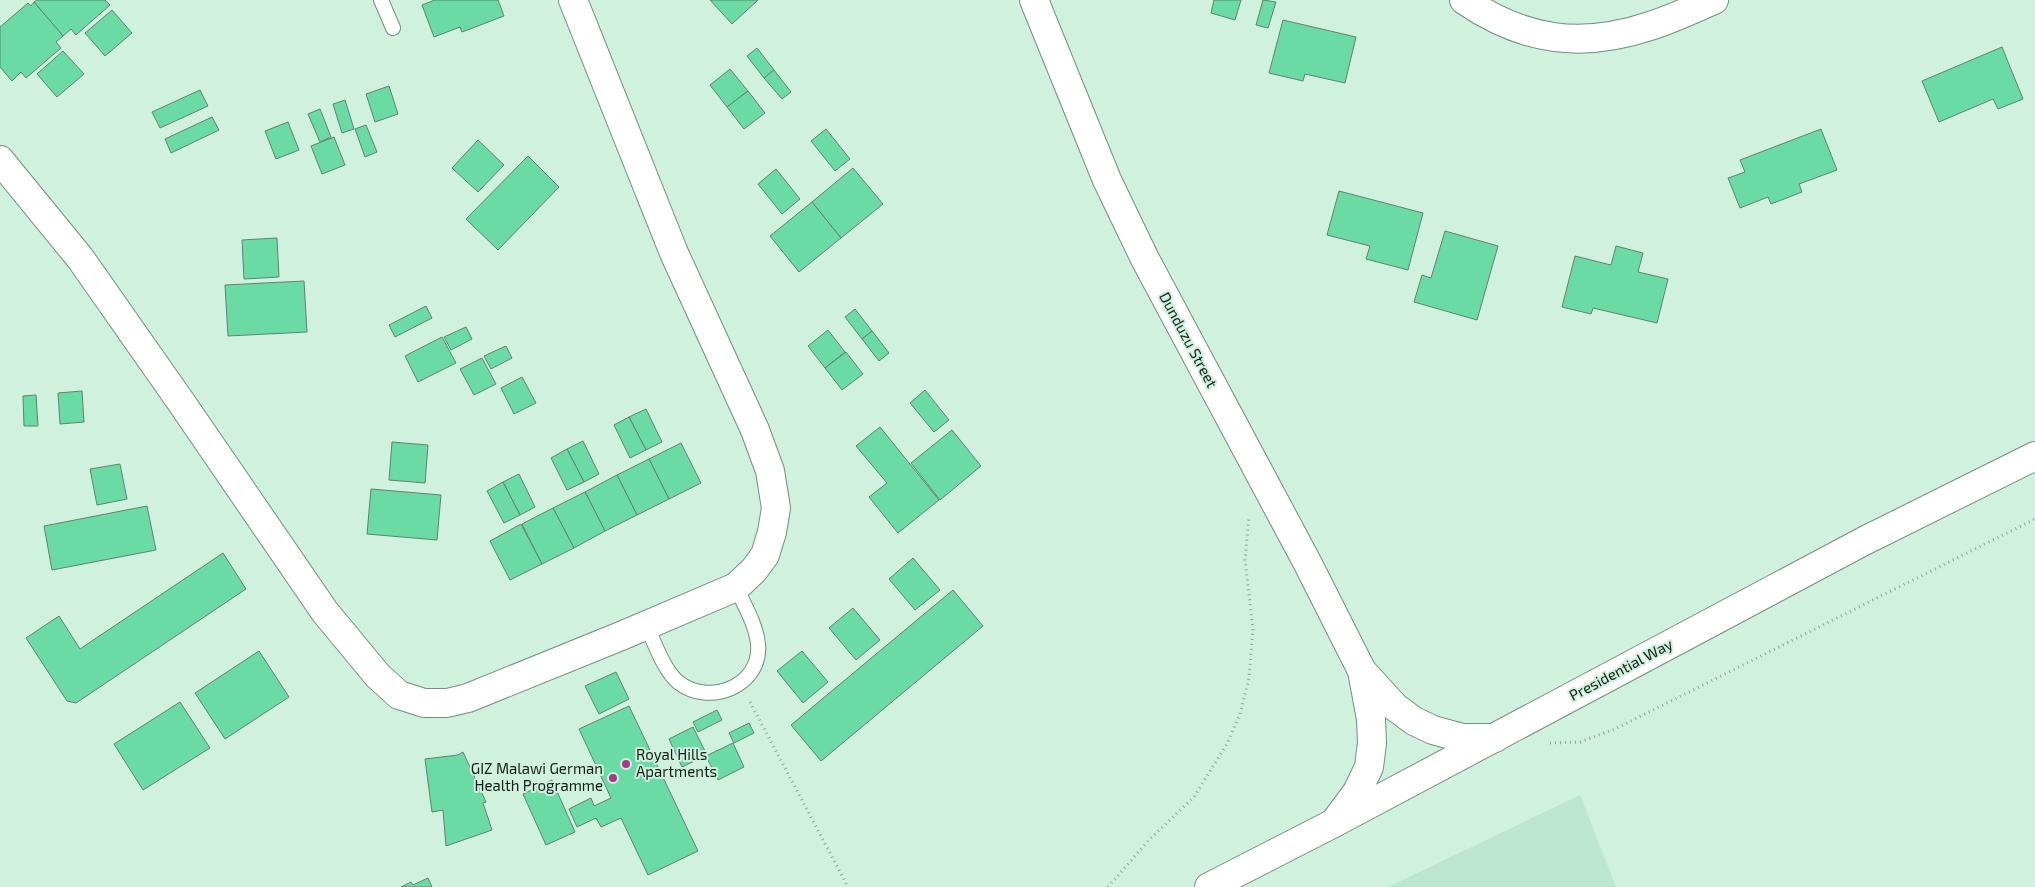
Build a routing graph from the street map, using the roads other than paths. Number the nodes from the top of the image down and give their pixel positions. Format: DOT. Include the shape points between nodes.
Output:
graph roads {
  1 [pos="381,0"];
  2 [pos="573,0"];
  3 [pos="1034,0"];
  4 [pos="1464,0"];
  5 [pos="1714,0"];
  6 [pos="393,28"];
  7 [pos="0,160"];
  8 [pos="2035,456"];
  9 [pos="736,587"];
  10 [pos="646,625"];
  11 [pos="1362,671"];
  12 [pos="1495,738"];
  13 [pos="1334,823"];
  14 [pos="1209,887"];
  1 -- 6 [label="lane"];
  2 -- 9 [label="street" via="674,253 756,430 770,471 776,508 772,532 765,555"];
  3 -- 11 [label="street, Dunduzu Street" via="1107,180 1145,259"];
  4 -- 5 [label="street" via="1487,16 1512,27 1572,40 1610,37 1651,26"];
  7 -- 10 [label="street" via="80,258 325,612 378,676 399,695 424,703 447,703 468,698"];
  8 -- 12 [label="street, Presidential Way" via="1864,541"];
  9 -- 10 [label="street"];
  9 -- 10 [label="lane" via="754,627 758,645 755,663 745,679 730,690 712,694 693,691 677,681"];
  11 -- 12 [label="street, Dunduzu Street" via="1395,707 1420,724 1462,738"];
  11 -- 13 [label="street, Dunduzu Street" via="1371,719 1369,767"];
  12 -- 13 [label="street, Presidential Way"];
  13 -- 14 [label="street, Presidential Way"];
}
